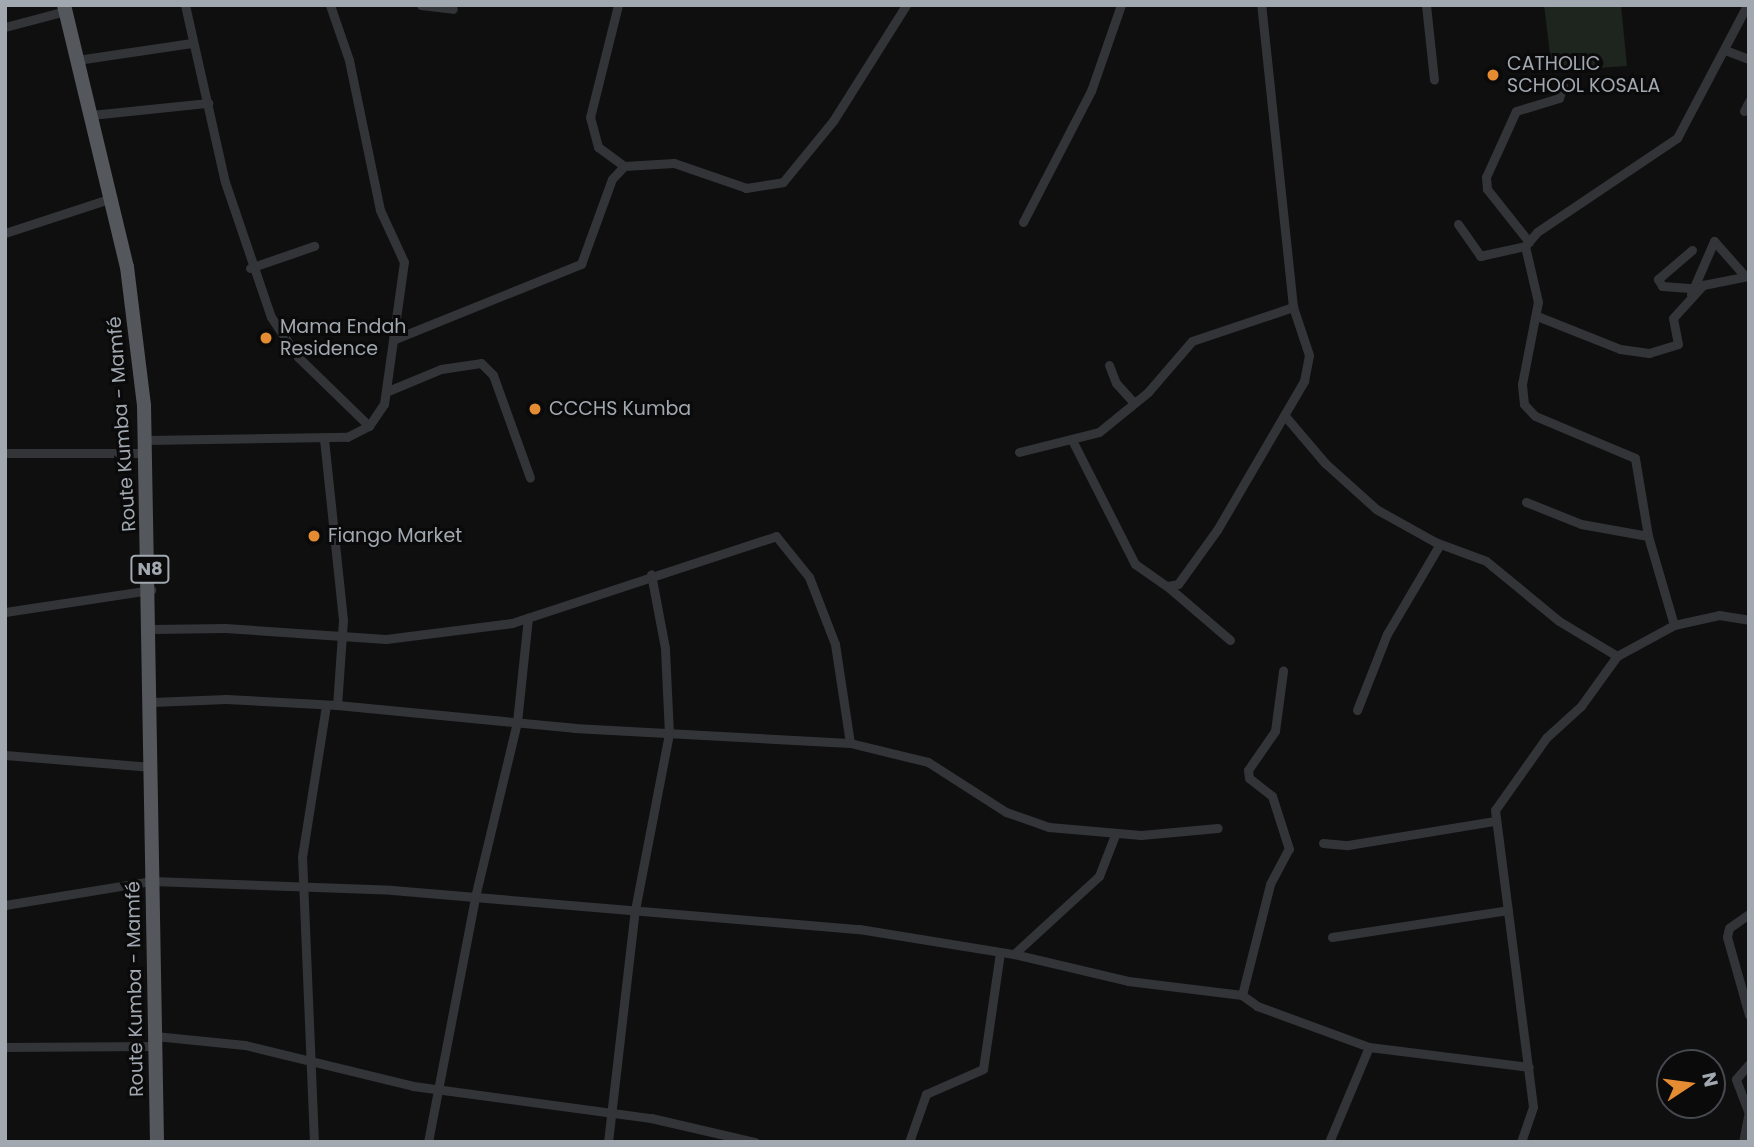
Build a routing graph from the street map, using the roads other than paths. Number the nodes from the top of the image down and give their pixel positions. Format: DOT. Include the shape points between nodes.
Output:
graph roads {
  1 [pos="185,5"];
  2 [pos="330,5"];
  3 [pos="421,5"];
  4 [pos="618,5"];
  5 [pos="906,5"];
  6 [pos="1121,5"];
  7 [pos="1261,5"];
  8 [pos="1426,5"];
  9 [pos="1747,5"];
  10 [pos="64,8"];
  11 [pos="453,9"];
  12 [pos="5,27"];
  13 [pos="192,43"];
  14 [pos="1725,50"];
  15 [pos="1749,59"];
  16 [pos="77,60"];
  17 [pos="1434,80"];
  18 [pos="1563,86"];
  19 [pos="1749,101"];
  20 [pos="208,103"];
  21 [pos="1744,111"];
  22 [pos="91,115"];
  23 [pos="624,166"];
  24 [pos="111,198"];
  25 [pos="1023,222"];
  26 [pos="1458,224"];
  27 [pos="5,233"];
  28 [pos="1527,244"];
  29 [pos="314,246"];
  30 [pos="1692,250"];
  31 [pos="250,268"];
  32 [pos="1747,276"];
  33 [pos="1692,291"];
  34 [pos="1293,307"];
  35 [pos="1537,316"];
  36 [pos="395,340"];
  37 [pos="1109,365"];
  38 [pos="388,391"];
  39 [pos="1134,403"];
  40 [pos="1285,416"];
  41 [pos="369,425"];
  42 [pos="324,439"];
  43 [pos="1072,440"];
  44 [pos="146,447"];
  45 [pos="1019,452"];
  46 [pos="5,453"];
  47 [pos="530,478"];
  48 [pos="1526,502"];
  49 [pos="1648,536"];
  50 [pos="1440,544"];
  51 [pos="651,574"];
  52 [pos="1167,586"];
  53 [pos="151,590"];
  54 [pos="5,612"];
  55 [pos="528,618"];
  56 [pos="1749,620"];
  57 [pos="1674,625"];
  58 [pos="152,629"];
  59 [pos="341,639"];
  60 [pos="1230,640"];
  61 [pos="1618,656"];
  62 [pos="1283,671"];
  63 [pos="152,702"];
  64 [pos="326,705"];
  65 [pos="337,705"];
  66 [pos="1357,710"];
  67 [pos="517,722"];
  68 [pos="669,734"];
  69 [pos="850,743"];
  70 [pos="5,755"];
  71 [pos="152,767"];
  72 [pos="1495,821"];
  73 [pos="1217,828"];
  74 [pos="1115,835"];
  75 [pos="1323,843"];
  76 [pos="152,881"];
  77 [pos="305,887"];
  78 [pos="475,897"];
  79 [pos="5,905"];
  80 [pos="635,910"];
  81 [pos="1508,910"];
  82 [pos="1749,914"];
  83 [pos="1332,937"];
  84 [pos="1000,952"];
  85 [pos="1014,954"];
  86 [pos="1242,995"];
  87 [pos="1749,1015"];
  88 [pos="155,1041"];
  89 [pos="5,1047"];
  90 [pos="1369,1047"];
  91 [pos="311,1061"];
  92 [pos="1749,1064"];
  93 [pos="1529,1067"];
  94 [pos="439,1090"];
  95 [pos="610,1111"];
  96 [pos="1749,1111"];
  97 [pos="157,1142"];
  98 [pos="314,1142"];
  99 [pos="428,1142"];
  100 [pos="608,1142"];
  101 [pos="755,1142"];
  102 [pos="909,1142"];
  103 [pos="1329,1142"];
  104 [pos="1521,1142"];
  105 [pos="1743,1142"];
  1 -- 13 [label="street"];
  2 -- 36 [label="street" via="349,60 380,210 403,254"];
  3 -- 11 [label="street"];
  4 -- 23 [label="street" via="590,117 598,147"];
  5 -- 23 [label="street" via="833,121 783,182 746,188 674,163"];
  6 -- 25 [label="street" via="1091,91"];
  7 -- 34 [label="street"];
  8 -- 17 [label="street"];
  9 -- 14 [label="street"];
  10 -- 12 [label="street"];
  10 -- 16 [label="highway, Route Kumba - Mamfé / N8"];
  13 -- 16 [label="street"];
  13 -- 20 [label="street"];
  14 -- 15 [label="street"];
  14 -- 28 [label="street" via="1676,138"];
  16 -- 22 [label="highway, Route Kumba - Mamfé / N8"];
  18 -- 28 [label="street" via="1559,98 1516,111 1486,177 1487,189"];
  19 -- 21 [label="street"];
  20 -- 22 [label="street"];
  20 -- 31 [label="street"];
  22 -- 24 [label="highway, Route Kumba - Mamfé / N8"];
  23 -- 36 [label="street" via="612,179 581,264"];
  24 -- 27 [label="street"];
  24 -- 44 [label="highway, Route Kumba - Mamfé / N8" via="138,341"];
  26 -- 28 [label="street" via="1480,256"];
  28 -- 35 [label="street"];
  29 -- 31 [label="street"];
  30 -- 33 [label="street" via="1658,279 1662,286"];
  31 -- 41 [label="street" via="289,346"];
  32 -- 33 [label="street" via="1714,280"];
  32 -- 33 [label="street" via="1714,241"];
  33 -- 35 [label="street" via="1673,318 1678,344 1649,353 1620,349"];
  34 -- 39 [label="street" via="1192,341"];
  34 -- 40 [label="street" via="1309,355 1304,381"];
  35 -- 49 [label="street" via="1522,384 1524,404 1535,416 1635,458"];
  36 -- 38 [label="street"];
  37 -- 39 [label="street" via="1116,383"];
  38 -- 41 [label="street"];
  38 -- 47 [label="street" via="441,369 481,363 494,375"];
  39 -- 43 [label="street" via="1099,432"];
  40 -- 50 [label="street" via="1368,502"];
  40 -- 52 [label="street" via="1210,540 1178,584"];
  41 -- 42 [label="street" via="347,437"];
  42 -- 44 [label="street"];
  42 -- 59 [label="street"];
  43 -- 45 [label="street"];
  43 -- 52 [label="street" via="1128,554"];
  44 -- 46 [label="street"];
  44 -- 53 [label="highway, Route Kumba - Mamfé / N8"];
  48 -- 49 [label="street" via="1581,524"];
  49 -- 57 [label="street"];
  50 -- 61 [label="street" via="1486,562 1559,621"];
  50 -- 66 [label="street" via="1387,634"];
  51 -- 55 [label="street"];
  51 -- 68 [label="street" via="665,648"];
  51 -- 69 [label="street" via="769,536 782,538 809,577 835,644"];
  52 -- 60 [label="street"];
  53 -- 54 [label="street"];
  53 -- 58 [label="highway, Route Kumba - Mamfé / N8"];
  55 -- 59 [label="street" via="386,639"];
  55 -- 67 [label="street"];
  56 -- 57 [label="street" via="1719,615"];
  57 -- 61 [label="street"];
  58 -- 59 [label="street" via="225,628"];
  58 -- 63 [label="highway, Route Kumba - Mamfé / N8"];
  59 -- 65 [label="street"];
  61 -- 72 [label="street" via="1581,706 1557,724 1527,764 1498,804"];
  62 -- 86 [label="street" via="1275,731 1248,770 1249,778 1272,796 1289,849 1270,884"];
  63 -- 64 [label="street" via="226,699"];
  63 -- 71 [label="highway, Route Kumba - Mamfé / N8"];
  64 -- 65 [label="street"];
  64 -- 77 [label="street" via="305,823"];
  65 -- 67 [label="street"];
  67 -- 68 [label="street"];
  67 -- 78 [label="street"];
  68 -- 69 [label="street"];
  68 -- 80 [label="street"];
  69 -- 74 [label="street" via="928,762 1024,821"];
  70 -- 71 [label="street"];
  71 -- 76 [label="highway, Route Kumba - Mamfé / N8"];
  72 -- 75 [label="street" via="1348,845"];
  72 -- 81 [label="street"];
  73 -- 74 [label="street"];
  74 -- 85 [label="street" via="1099,876"];
  76 -- 77 [label="street"];
  76 -- 79 [label="street"];
  76 -- 88 [label="highway, Route Kumba - Mamfé / N8"];
  77 -- 78 [label="street"];
  77 -- 91 [label="street"];
  78 -- 80 [label="street"];
  78 -- 94 [label="street"];
  80 -- 84 [label="street" via="859,929"];
  80 -- 95 [label="street"];
  81 -- 83 [label="street"];
  81 -- 93 [label="street"];
  82 -- 87 [label="street" via="1730,928 1727,937"];
  84 -- 85 [label="street"];
  84 -- 102 [label="street" via="982,1069 926,1094"];
  85 -- 86 [label="street" via="1128,981"];
  86 -- 90 [label="street" via="1256,1006"];
  88 -- 89 [label="street"];
  88 -- 91 [label="street" via="245,1045"];
  88 -- 97 [label="highway, Route Kumba - Mamfé / N8"];
  90 -- 93 [label="street"];
  90 -- 103 [label="street"];
  91 -- 94 [label="street"];
  91 -- 98 [label="street"];
  92 -- 96 [label="street" via="1736,1079"];
  93 -- 104 [label="street" via="1533,1118"];
  94 -- 95 [label="street"];
  94 -- 99 [label="street"];
  95 -- 100 [label="street"];
  95 -- 101 [label="street"];
  96 -- 105 [label="street"];
}
